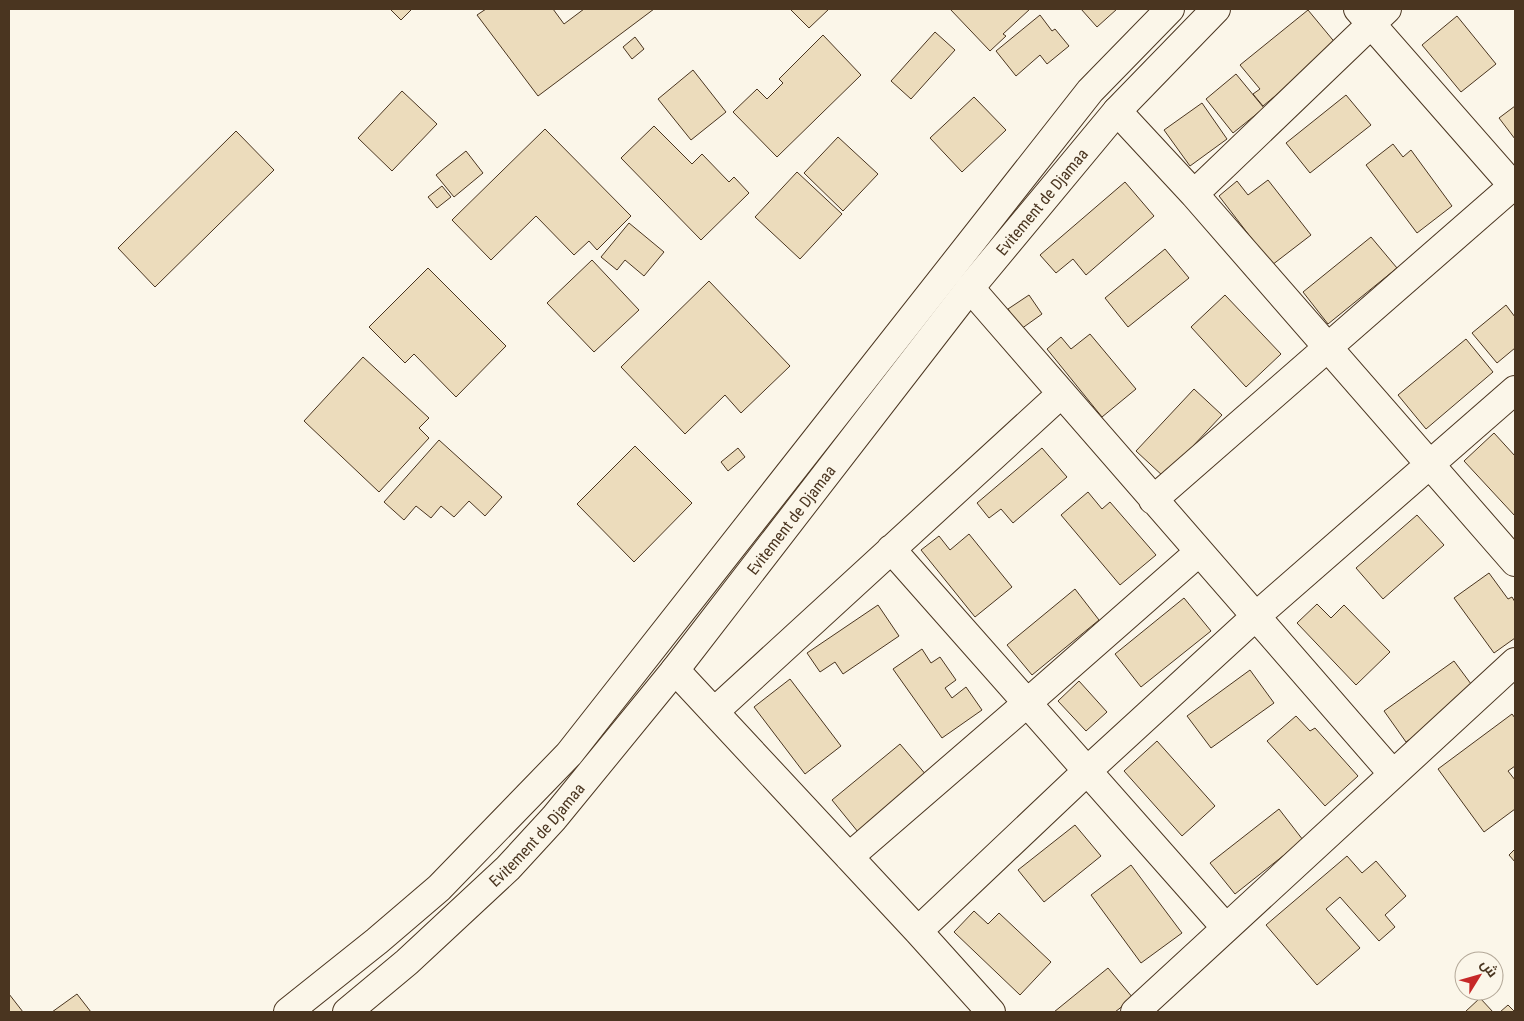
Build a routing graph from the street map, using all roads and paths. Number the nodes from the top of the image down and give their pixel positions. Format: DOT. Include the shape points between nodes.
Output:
graph roads {
  1 [pos="1170,9"];
  2 [pos="1216,9"];
  3 [pos="1372,14"];
  4 [pos="1117,111"];
  5 [pos="1515,186"];
  6 [pos="1194,194"];
  7 [pos="970,288"];
  8 [pos="1328,347"];
  9 [pos="1515,390"];
  10 [pos="1061,394"];
  11 [pos="1430,464"];
  12 [pos="1153,500"];
  13 [pos="891,550"];
  14 [pos="1199,552"];
  15 [pos="1515,562"];
  16 [pos="1255,617"];
  17 [pos="1515,662"];
  18 [pos="675,670"];
  19 [pos="1026,704"];
  20 [pos="714,712"];
  21 [pos="1087,771"];
  22 [pos="1393,774"];
  23 [pos="849,857"];
  24 [pos="1226,928"];
  25 [pos="918,931"];
  26 [pos="288,1012"];
  27 [pos="347,1012"];
  28 [pos="992,1012"];
  29 [pos="1135,1012"];
  1 -- 26 [label="street" via="1090,90 569,754 439,888"];
  2 -- 4 [label="street, Evitement de Djamaa"];
  3 -- 5 [label="street"];
  3 -- 6 [label="street"];
  4 -- 6 [label="street"];
  4 -- 7 [label="street, Evitement de Djamaa"];
  5 -- 8 [label="street"];
  6 -- 8 [label="street"];
  7 -- 10 [label="street"];
  7 -- 18 [label="street, Evitement de Djamaa"];
  8 -- 11 [label="street"];
  8 -- 12 [label="street"];
  9 -- 11 [label="street"];
  10 -- 12 [label="street"];
  10 -- 13 [label="street"];
  11 -- 15 [label="street"];
  11 -- 16 [label="street"];
  12 -- 14 [label="street"];
  13 -- 19 [label="street"];
  13 -- 20 [label="street"];
  14 -- 16 [label="street"];
  14 -- 19 [label="street"];
  16 -- 21 [label="street"];
  16 -- 22 [label="street"];
  17 -- 22 [label="street"];
  18 -- 20 [label="street"];
  18 -- 27 [label="street, Evitement de Djamaa" via="554,818 508,868"];
  19 -- 21 [label="street"];
  19 -- 23 [label="street"];
  20 -- 23 [label="street"];
  21 -- 24 [label="street"];
  21 -- 25 [label="street"];
  22 -- 24 [label="street"];
  23 -- 25 [label="street"];
  24 -- 29 [label="street"];
  25 -- 28 [label="street"];
}
